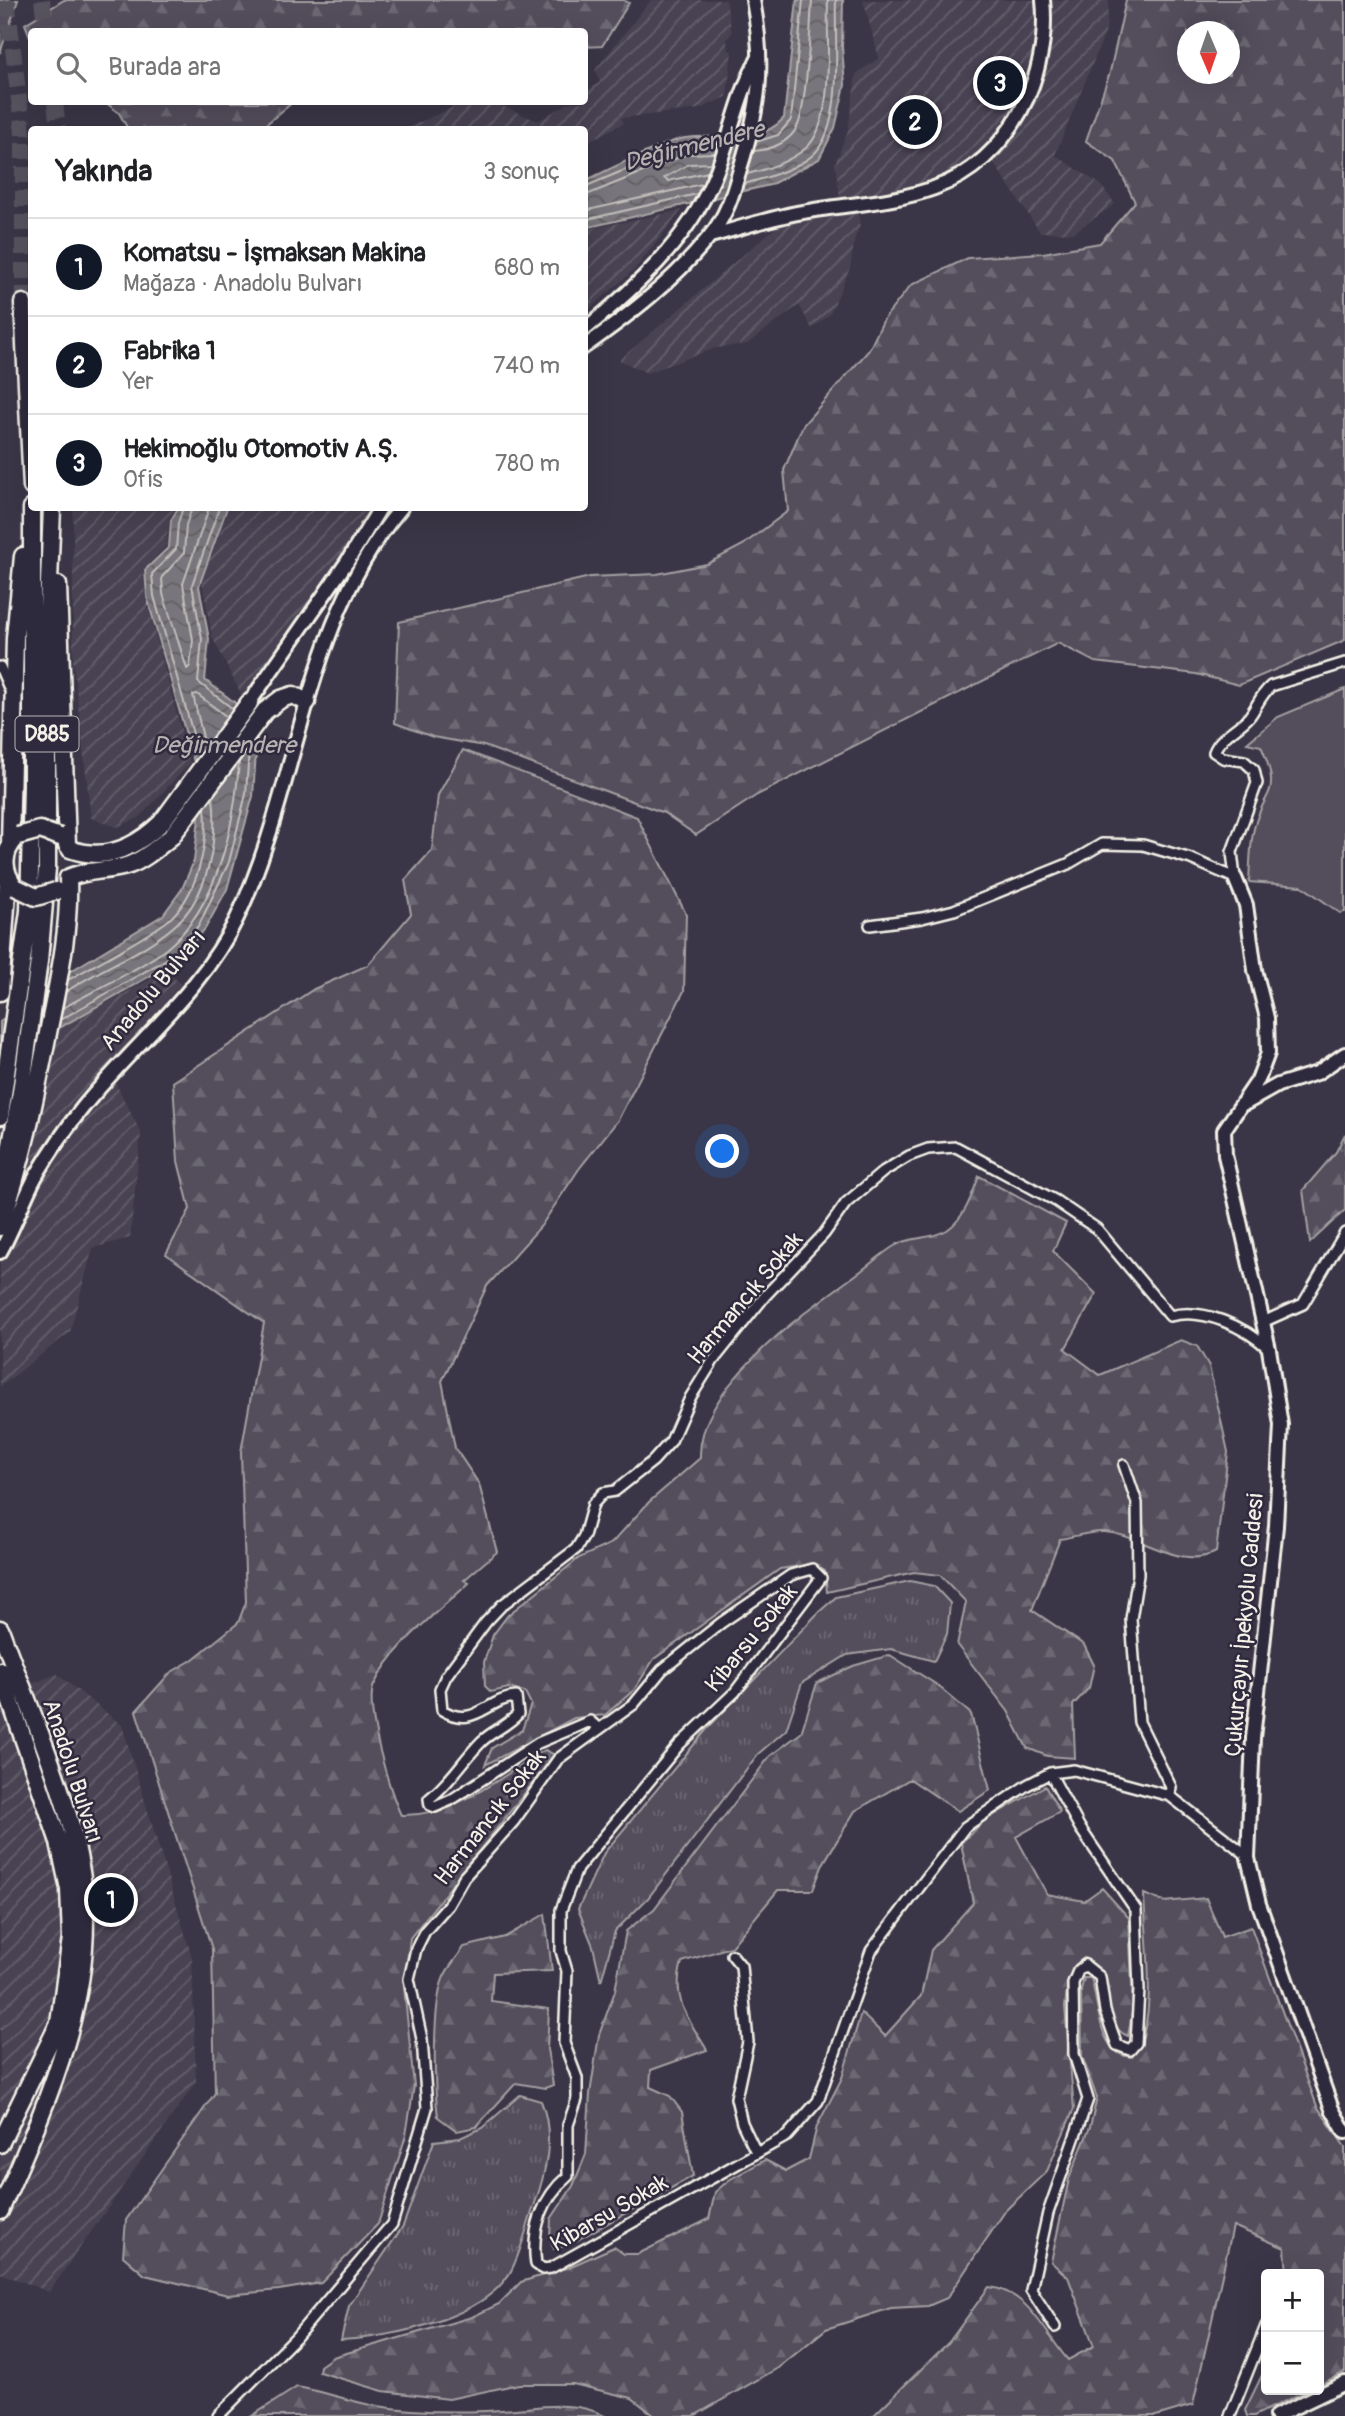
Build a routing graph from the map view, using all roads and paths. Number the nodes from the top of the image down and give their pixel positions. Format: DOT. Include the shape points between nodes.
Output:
graph roads {
  1 [pos="752,0"];
  2 [pos="1043,0"];
  3 [pos="760,56"];
  4 [pos="710,236"];
  5 [pos="23,303"];
  6 [pos="588,327"];
  7 [pos="588,344"];
  8 [pos="28,405"];
  9 [pos="30,511"];
  10 [pos="32,511"];
  11 [pos="53,511"];
  12 [pos="53,511"];
  13 [pos="378,511"];
  14 [pos="399,511"];
  15 [pos="1345,663"];
  16 [pos="0,667"];
  17 [pos="253,697"];
  18 [pos="307,702"];
  19 [pos="265,711"];
  20 [pos="10,748"];
  21 [pos="14,841"];
  22 [pos="65,844"];
  23 [pos="68,878"];
  24 [pos="1235,878"];
  25 [pos="12,883"];
  26 [pos="870,925"];
  27 [pos="1,983"];
  28 [pos="0,992"];
  29 [pos="1345,1054"];
  30 [pos="1,1113"];
  31 [pos="1233,1114"];
  32 [pos="0,1203"];
  33 [pos="0,1227"];
  34 [pos="1345,1233"];
  35 [pos="0,1252"];
  36 [pos="1263,1322"];
  37 [pos="1269,1349"];
  38 [pos="1124,1465"];
  39 [pos="0,1629"];
  40 [pos="0,1671"];
  41 [pos="599,1729"];
  42 [pos="1050,1773"];
  43 [pos="1170,1796"];
  44 [pos="1248,1856"];
  45 [pos="732,1955"];
  46 [pos="1345,2132"];
  47 [pos="0,2144"];
  48 [pos="756,2152"];
  49 [pos="0,2211"];
  50 [pos="1055,2327"];
  51 [pos="1264,2332"];
  52 [pos="1345,2383"];
  53 [pos="218,2416"];
  54 [pos="1230,2416"];
  55 [pos="1276,2416"];
  1 -- 3 [label="street"];
  2 -- 4 [label="street" via="1046,27 1034,88 1004,134 970,169 934,188 800,212"];
  3 -- 4 [label="street" via="757,114 730,204"];
  3 -- 6 [label="street" via="743,86 713,180 699,206 639,285"];
  4 -- 7 [label="street" via="674,276"];
  5 -- 8 [label="highway"];
  9 -- 20 [label="highway" via="16,626"];
  10 -- 30 [label="highway, D885" via="29,911"];
  11 -- 22 [label="highway"];
  12 -- 32 [label="highway, D885" via="47,631 47,868 22,1092"];
  13 -- 17 [label="street"];
  14 -- 18 [label="street, Anadolu Bulvarı" via="355,576"];
  15 -- 24 [label="street" via="1271,685 1251,715 1217,743 1213,752 1244,761 1254,770 1257,783 1232,852"];
  16 -- 20 [label="street" via="9,683"];
  17 -- 19 [label="street"];
  17 -- 22 [label="highway" via="146,838 96,854"];
  18 -- 19 [label="highway" via="293,695"];
  18 -- 35 [label="street, Anadolu Bulvarı" via="272,826 237,919 209,965 83,1107 37,1175"];
  19 -- 23 [label="highway" via="171,837 130,865"];
  20 -- 21 [label="highway"];
  21 -- 22 [label="highway, bridge" via="40,830"];
  21 -- 25 [label="highway" via="5,867"];
  22 -- 23 [label="highway" via="72,865"];
  23 -- 25 [label="highway, bridge" via="57,891 36,897"];
  23 -- 33 [label="highway" via="65,944 39,1080 21,1168"];
  24 -- 26 [label="street" via="1143,845 1102,845 1068,864 954,910"];
  24 -- 31 [label="street" via="1246,905 1267,1018 1268,1052 1258,1080"];
  25 -- 27 [label="highway"];
  27 -- 28 [label="highway"];
  29 -- 31 [label="street" via="1317,1073 1252,1098"];
  31 -- 36 [label="street, Çukurçayır İpekyolu Caddesi" via="1224,1130 1227,1171"];
  34 -- 36 [label="street" via="1303,1304"];
  36 -- 37 [label="street, Çukurçayır İpekyolu Caddesi"];
  37 -- 41 [label="street, Harmancık Sokak" via="1232,1325 1200,1314 1170,1317 1097,1229 1007,1174 956,1147 909,1156 846,1203 824,1234 765,1296 713,1361 671,1441 631,1479 615,1491 603,1493 593,1504 576,1549 502,1605 465,1649 440,1689 442,1710 474,1716 516,1697 518,1714 484,1739 429,1800 430,1805 451,1800 538,1743 590,1721"];
  37 -- 44 [label="street, Çukurçayır İpekyolu Caddesi" via="1281,1425 1276,1526 1253,1738"];
  38 -- 43 [label="street" via="1137,1503 1138,1575 1131,1619 1139,1722 1171,1787"];
  39 -- 49 [label="highway, Anadolu Bulvarı" via="74,1836 85,1936 79,1993 65,2049"];
  40 -- 47 [label="highway, Anadolu Bulvarı" via="59,1842 69,1889 71,1938 59,2023"];
  41 -- 48 [label="street, Kibarsu Sokak" via="634,1704 662,1670 721,1623 791,1575 812,1569 818,1573 817,1588 792,1614 736,1692 679,1745 578,1869 561,1910 561,1951 567,1971 564,2043 577,2078 577,2099 568,2125 568,2176 543,2205 535,2233 536,2264 551,2268"];
  41 -- 53 [label="street, Harmancık Sokak" via="558,1759 514,1821 464,1877 416,1949 410,1979 422,2039 427,2108 392,2224 296,2337"];
  42 -- 43 [label="street, Kibarsu Sokak" via="1074,1770"];
  42 -- 48 [label="street, Kibarsu Sokak" via="994,1804 965,1827 871,1951 818,2101 787,2136"];
  42 -- 50 [label="street" via="1080,1828 1136,1910 1139,1990 1136,2043 1130,2050 1117,2045 1100,1977 1085,1965 1073,1983 1074,2054 1088,2099 1048,2213 1031,2290"];
  43 -- 44 [label="street, Kibarsu Sokak"];
  44 -- 46 [label="street, Çukurçayır İpekyolu Caddesi" via="1259,1904 1332,2109"];
  45 -- 48 [label="street" via="741,1966 748,2042 736,2098"];
  51 -- 54 [label="street"];
  52 -- 55 [label="street"];
}
